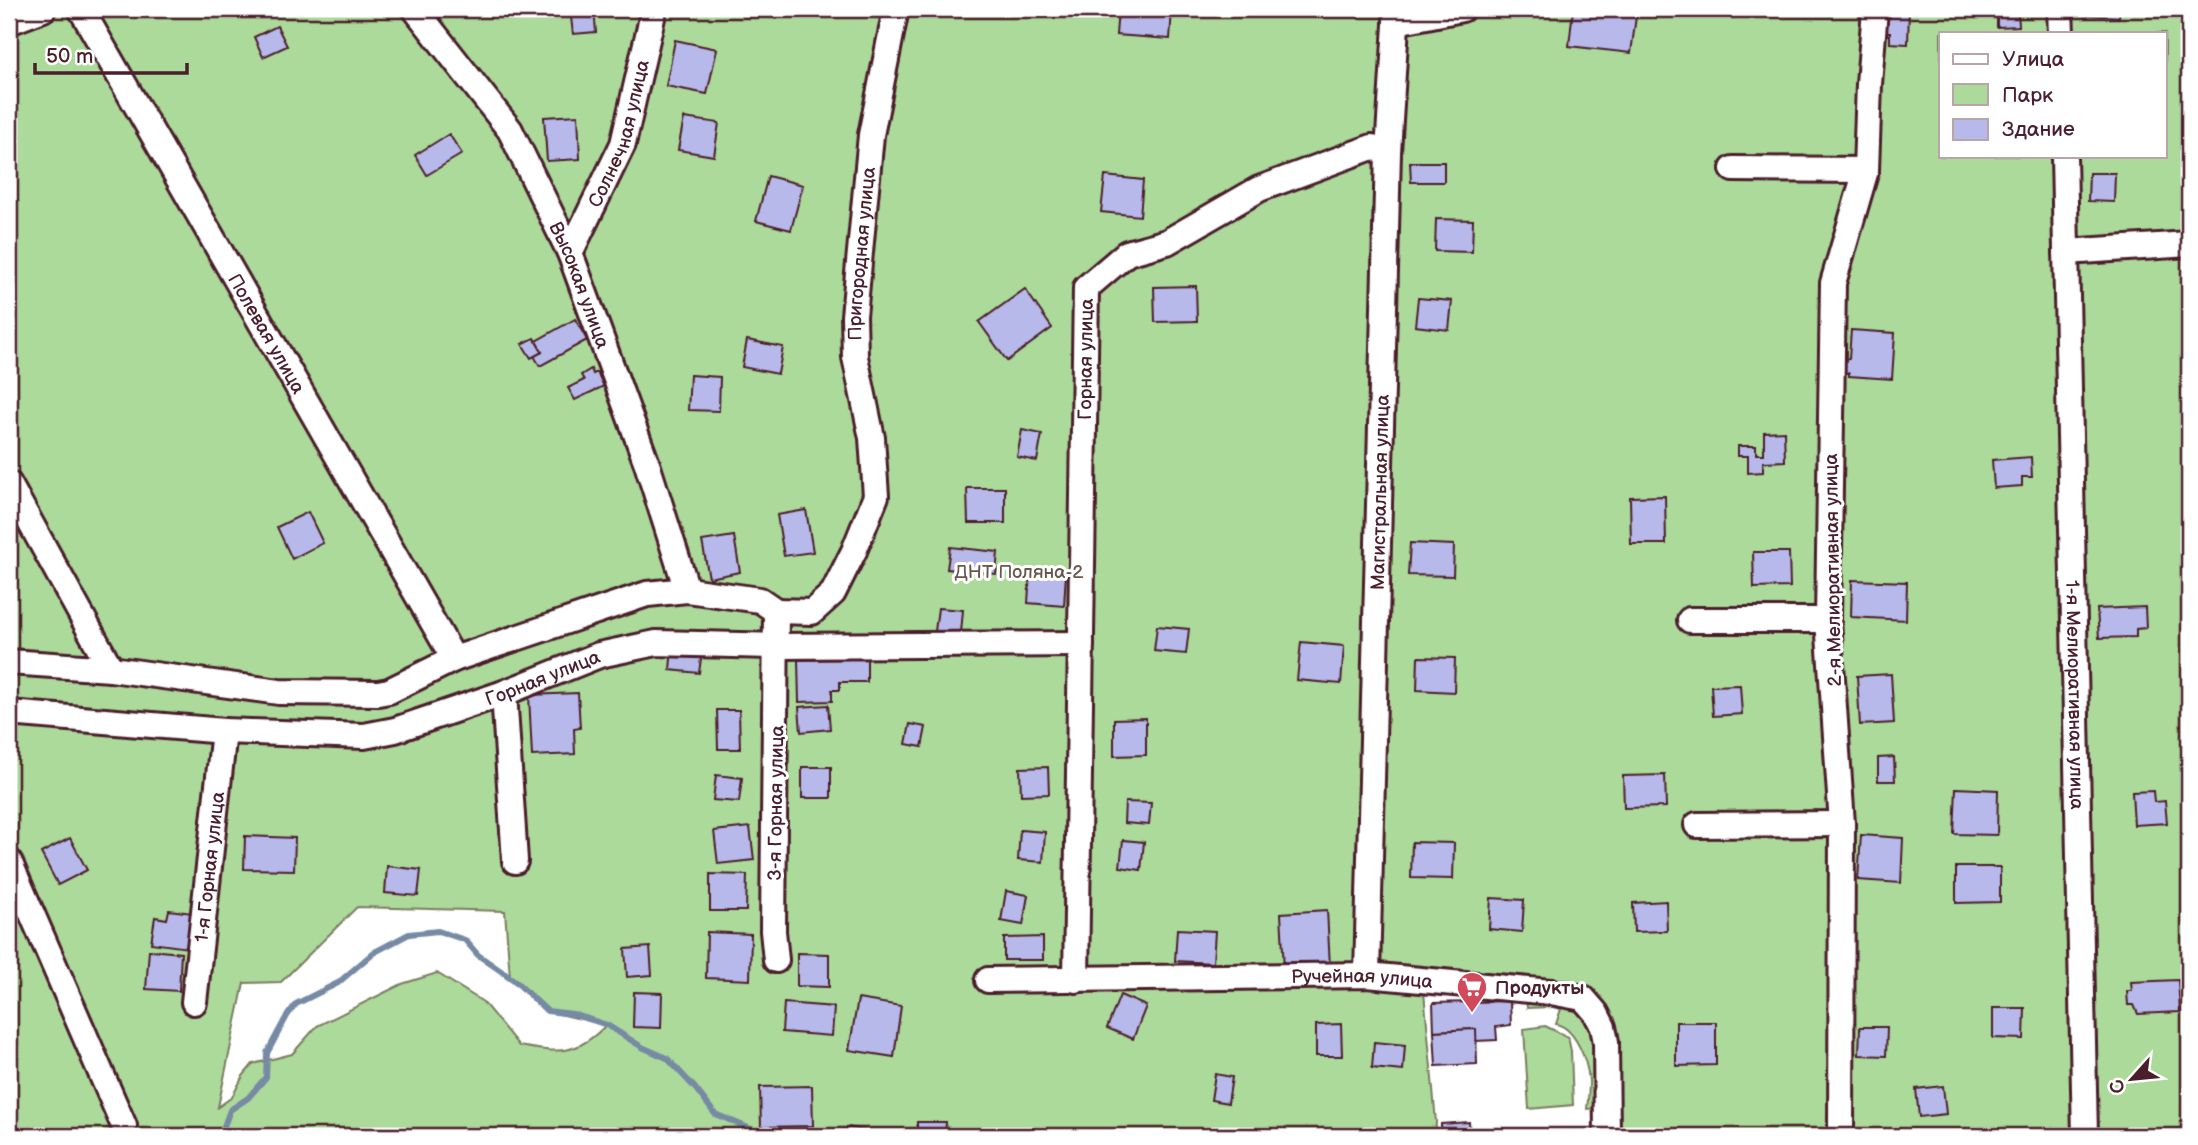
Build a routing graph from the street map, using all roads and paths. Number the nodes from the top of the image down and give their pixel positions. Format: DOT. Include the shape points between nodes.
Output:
graph roads {
  1 [pos="43,9"];
  2 [pos="81,9"];
  3 [pos="415,9"];
  4 [pos="654,9"];
  5 [pos="896,9"];
  6 [pos="1462,9"];
  7 [pos="1875,9"];
  8 [pos="2060,9"];
  9 [pos="1396,15"];
  10 [pos="9,22"];
  11 [pos="2061,32"];
  12 [pos="1388,152"];
  13 [pos="2064,158"];
  14 [pos="1733,169"];
  15 [pos="1866,170"];
  16 [pos="2189,244"];
  17 [pos="570,253"];
  18 [pos="2066,253"];
  19 [pos="9,484"];
  20 [pos="687,590"];
  21 [pos="776,611"];
  22 [pos="1690,620"];
  23 [pos="1828,620"];
  24 [pos="1081,644"];
  25 [pos="777,646"];
  26 [pos="454,659"];
  27 [pos="9,662"];
  28 [pos="111,669"];
  29 [pos="504,693"];
  30 [pos="9,713"];
  31 [pos="224,731"];
  32 [pos="1842,824"];
  33 [pos="1697,825"];
  34 [pos="9,861"];
  35 [pos="515,861"];
  36 [pos="776,960"];
  37 [pos="1367,975"];
  38 [pos="988,979"];
  39 [pos="1076,980"];
  40 [pos="194,1002"];
  41 [pos="124,1126"];
  42 [pos="1607,1136"];
  43 [pos="1841,1136"];
  44 [pos="2085,1136"];
  1 -- 10 [label="street"];
  2 -- 26 [label="street, Полевая улица"];
  3 -- 17 [label="street, Высокая улица" via="510,130"];
  4 -- 17 [label="street, Солнечная улица" via="623,144"];
  5 -- 21 [label="street, Пригородная улица" via="871,135 853,316 876,496 834,593 812,612"];
  6 -- 9 [label="street"];
  7 -- 15 [label="street, 2-я Мелиоративная улица"];
  8 -- 11 [label="street"];
  9 -- 12 [label="street, Магистральная улица"];
  12 -- 24 [label="street, Горная улица" via="1372,147 1259,189 1167,242 1127,253 1086,288"];
  12 -- 37 [label="street, Магистральная улица"];
  13 -- 18 [label="street, 1-я Мелиоративная улица"];
  14 -- 15 [label="street"];
  15 -- 23 [label="street, 2-я Мелиоративная улица" via="1833,284"];
  16 -- 18 [label="street"];
  17 -- 20 [label="street, Высокая улица" via="647,464"];
  18 -- 44 [label="street, 1-я Мелиоративная улица"];
  19 -- 28 [label="street"];
  20 -- 21 [label="street" via="760,600"];
  20 -- 26 [label="street" via="647,594"];
  21 -- 25 [label="street, 3-я Горная улица"];
  22 -- 23 [label="street"];
  23 -- 32 [label="street, 2-я Мелиоративная улица"];
  24 -- 25 [label="street, Горная улица"];
  24 -- 39 [label="street, Горная улица"];
  25 -- 29 [label="street, Горная улица" via="656,643 599,655"];
  25 -- 36 [label="street, 3-я Горная улица"];
  26 -- 28 [label="street" via="378,693 279,692"];
  27 -- 28 [label="street"];
  29 -- 31 [label="street, Горная улица" via="364,737"];
  29 -- 35 [label="street"];
  30 -- 31 [label="street, Горная улица"];
  31 -- 40 [label="street, 1-я Горная улица"];
  32 -- 33 [label="street"];
  32 -- 43 [label="street, 2-я Мелиоративная улица"];
  34 -- 41 [label="street"];
  37 -- 39 [label="street, Ручейная улица"];
  37 -- 42 [label="street, Ручейная улица" via="1583,998 1603,1027 1608,1056"];
  38 -- 39 [label="street, Ручейная улица"];
}
